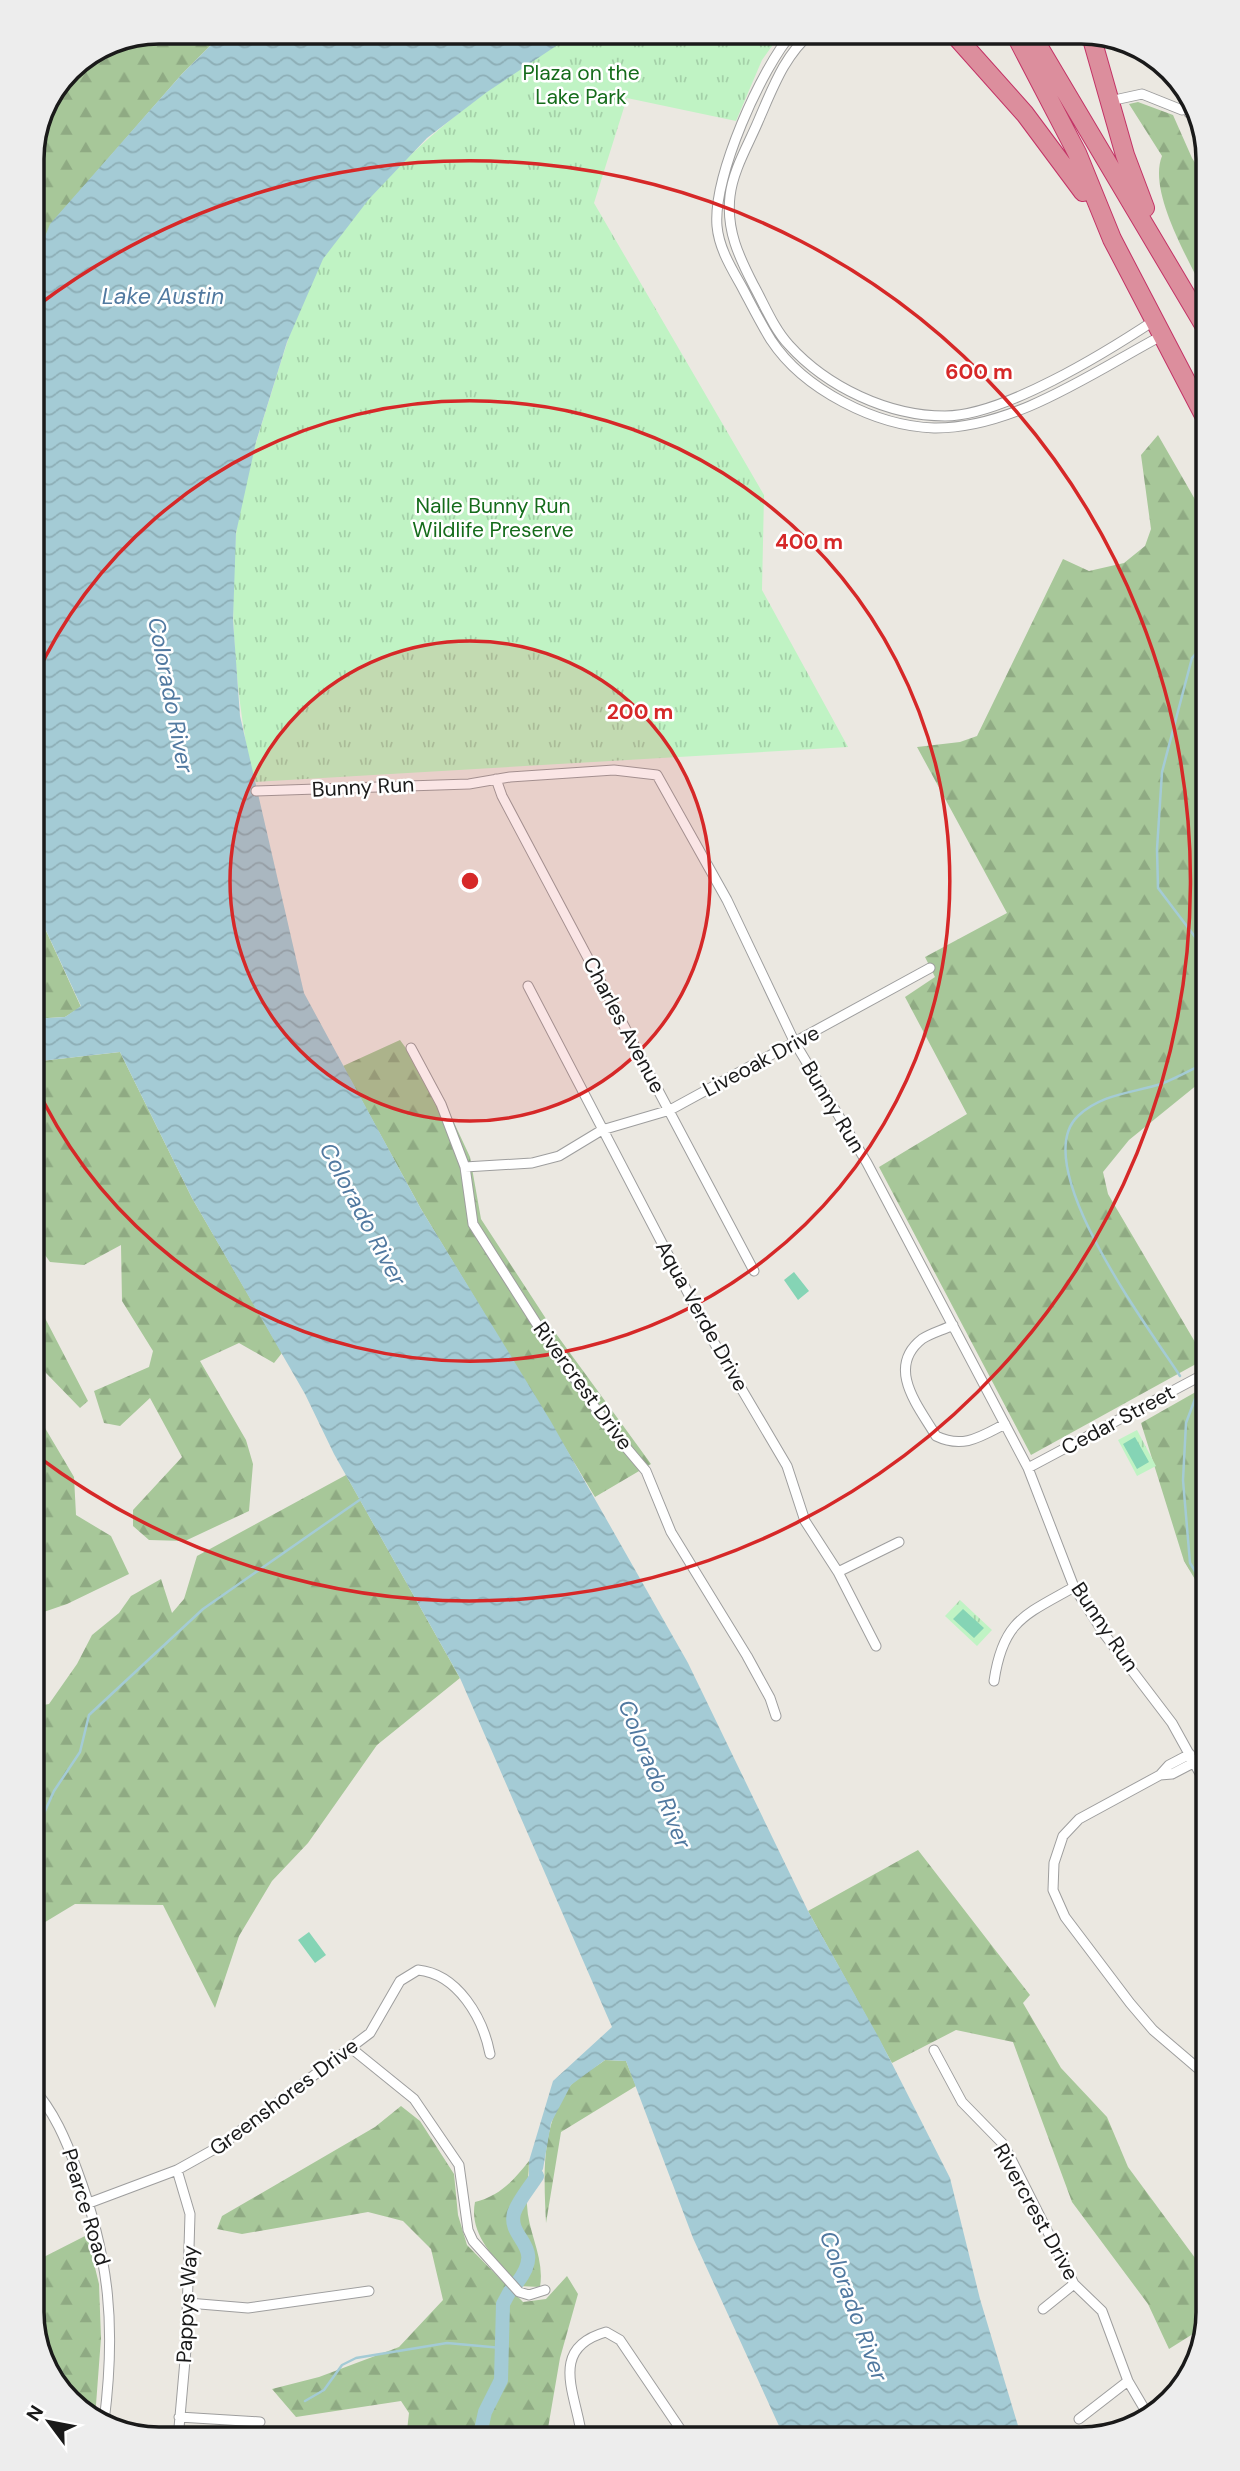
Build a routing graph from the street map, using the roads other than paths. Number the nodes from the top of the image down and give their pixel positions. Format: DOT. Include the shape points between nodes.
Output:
graph roads {
  1 [pos="784,44"];
  2 [pos="801,44"];
  3 [pos="963,44"];
  4 [pos="1020,44"];
  5 [pos="1037,44"];
  6 [pos="1094,45"];
  7 [pos="1110,101"];
  8 [pos="1185,111"];
  9 [pos="727,161"];
  10 [pos="740,166"];
  11 [pos="1104,224"];
  12 [pos="1160,247"];
  13 [pos="1196,309"];
  14 [pos="761,310"];
  15 [pos="1159,327"];
  16 [pos="1026,394"];
  17 [pos="1196,399"];
  18 [pos="1031,405"];
  19 [pos="886,406"];
  20 [pos="882,417"];
  21 [pos="496,779"];
  22 [pos="256,791"];
  23 [pos="930,968"];
  24 [pos="528,986"];
  25 [pos="794,1044"];
  26 [pos="411,1048"];
  27 [pos="670,1110"];
  28 [pos="602,1130"];
  29 [pos="465,1167"];
  30 [pos="754,1270"];
  31 [pos="953,1325"];
  32 [pos="1196,1379"];
  33 [pos="1005,1424"];
  34 [pos="1028,1468"];
  35 [pos="899,1542"];
  36 [pos="838,1572"];
  37 [pos="1074,1587"];
  38 [pos="876,1646"];
  39 [pos="994,1681"];
  40 [pos="776,1716"];
  41 [pos="1193,1758"];
  42 [pos="1196,1764"];
  43 [pos="351,2048"];
  44 [pos="934,2050"];
  45 [pos="489,2054"];
  46 [pos="1196,2066"];
  47 [pos="44,2104"];
  48 [pos="177,2170"];
  49 [pos="89,2203"];
  50 [pos="1074,2284"];
  51 [pos="545,2290"];
  52 [pos="369,2291"];
  53 [pos="188,2303"];
  54 [pos="1043,2309"];
  55 [pos="1128,2381"];
  56 [pos="1144,2408"];
  57 [pos="105,2414"];
  58 [pos="179,2417"];
  59 [pos="1079,2418"];
  60 [pos="260,2421"];
  61 [pos="179,2427"];
  62 [pos="580,2427"];
  63 [pos="679,2427"];
  1 -- 9 [label="street" via="771,62"];
  2 -- 10 [label="street" via="784,64"];
  3 -- 11 [label="highway" via="1025,114"];
  4 -- 11 [label="highway" via="1077,153"];
  5 -- 12 [label="highway"];
  6 -- 7 [label="highway"];
  7 -- 8 [label="street" via="1142,94"];
  7 -- 12 [label="highway"];
  9 -- 10 [label="street"];
  9 -- 14 [label="street" via="719,194 720,245"];
  10 -- 14 [label="street" via="730,194 732,238"];
  11 -- 15 [label="highway"];
  12 -- 13 [label="highway"];
  14 -- 19 [label="street" via="805,360 843,387"];
  14 -- 20 [label="street" via="772,341 803,373 834,396"];
  15 -- 16 [label="street"];
  15 -- 17 [label="highway"];
  15 -- 18 [label="street"];
  16 -- 18 [label="street"];
  16 -- 19 [label="street" via="985,409 946,416"];
  18 -- 20 [label="street" via="990,421 952,426 920,426"];
  19 -- 20 [label="street"];
  21 -- 22 [label="street, Bunny Run" via="469,784"];
  21 -- 25 [label="street, Bunny Run" via="614,769 657,775 727,900"];
  21 -- 27 [label="street, Charles Avenue"];
  23 -- 25 [label="street, Liveoak Drive"];
  24 -- 28 [label="street, Aqua Verde Drive"];
  25 -- 27 [label="street, Liveoak Drive"];
  25 -- 31 [label="street, Bunny Run" via="867,1163"];
  26 -- 29 [label="street, Rivercrest Drive" via="441,1104"];
  27 -- 28 [label="street, Liveoak Drive"];
  27 -- 30 [label="street, Charles Avenue"];
  28 -- 29 [label="street, Liveoak Drive" via="559,1156 532,1163"];
  28 -- 36 [label="street, Aqua Verde Drive" via="712,1339 787,1466 805,1521"];
  29 -- 40 [label="street, Rivercrest Drive" via="473,1224 547,1339 646,1471 671,1532 747,1656"];
  31 -- 33 [label="street, Bunny Run"];
  31 -- 33 [label="street" via="922,1339 909,1356 904,1382 936,1436 944,1440 965,1444"];
  32 -- 34 [label="street, Cedar Street"];
  33 -- 34 [label="street, Bunny Run"];
  34 -- 37 [label="street, Bunny Run"];
  35 -- 36 [label="street"];
  36 -- 38 [label="street, Aqua Verde Drive"];
  37 -- 39 [label="street" via="1010,1628 998,1652"];
  37 -- 41 [label="street, Bunny Run"];
  41 -- 42 [label="street, Bunny Run"];
  41 -- 46 [label="street" via="1172,1774 1160,1775 1079,1819 1063,1836 1054,1863 1054,1890 1065,1917 1130,2003 1153,2030"];
  43 -- 45 [label="street, Greenshores Drive" via="370,2033 401,1981 418,1970 444,1978 465,1999 485,2030"];
  43 -- 48 [label="street, Greenshores Drive" via="220,2146"];
  43 -- 51 [label="street" via="414,2099 458,2165 473,2241 519,2292 529,2295"];
  44 -- 50 [label="street, Rivercrest Drive" via="962,2102 1004,2145"];
  47 -- 49 [label="street, Pearce Road" via="61,2129"];
  48 -- 49 [label="street, Greenshores Drive"];
  48 -- 53 [label="street, Pappys Way" via="190,2214"];
  49 -- 57 [label="street, Pearce Road" via="106,2265 112,2340"];
  50 -- 54 [label="street"];
  50 -- 55 [label="street, Rivercrest Drive" via="1102,2311"];
  52 -- 53 [label="street" via="248,2308"];
  53 -- 58 [label="street, Pappys Way"];
  55 -- 56 [label="street, Rivercrest Drive"];
  55 -- 59 [label="street"];
  58 -- 60 [label="street"];
  58 -- 61 [label="street, Pappys Way"];
  62 -- 63 [label="street" via="569,2365 591,2336 606,2332 620,2340"];
}
